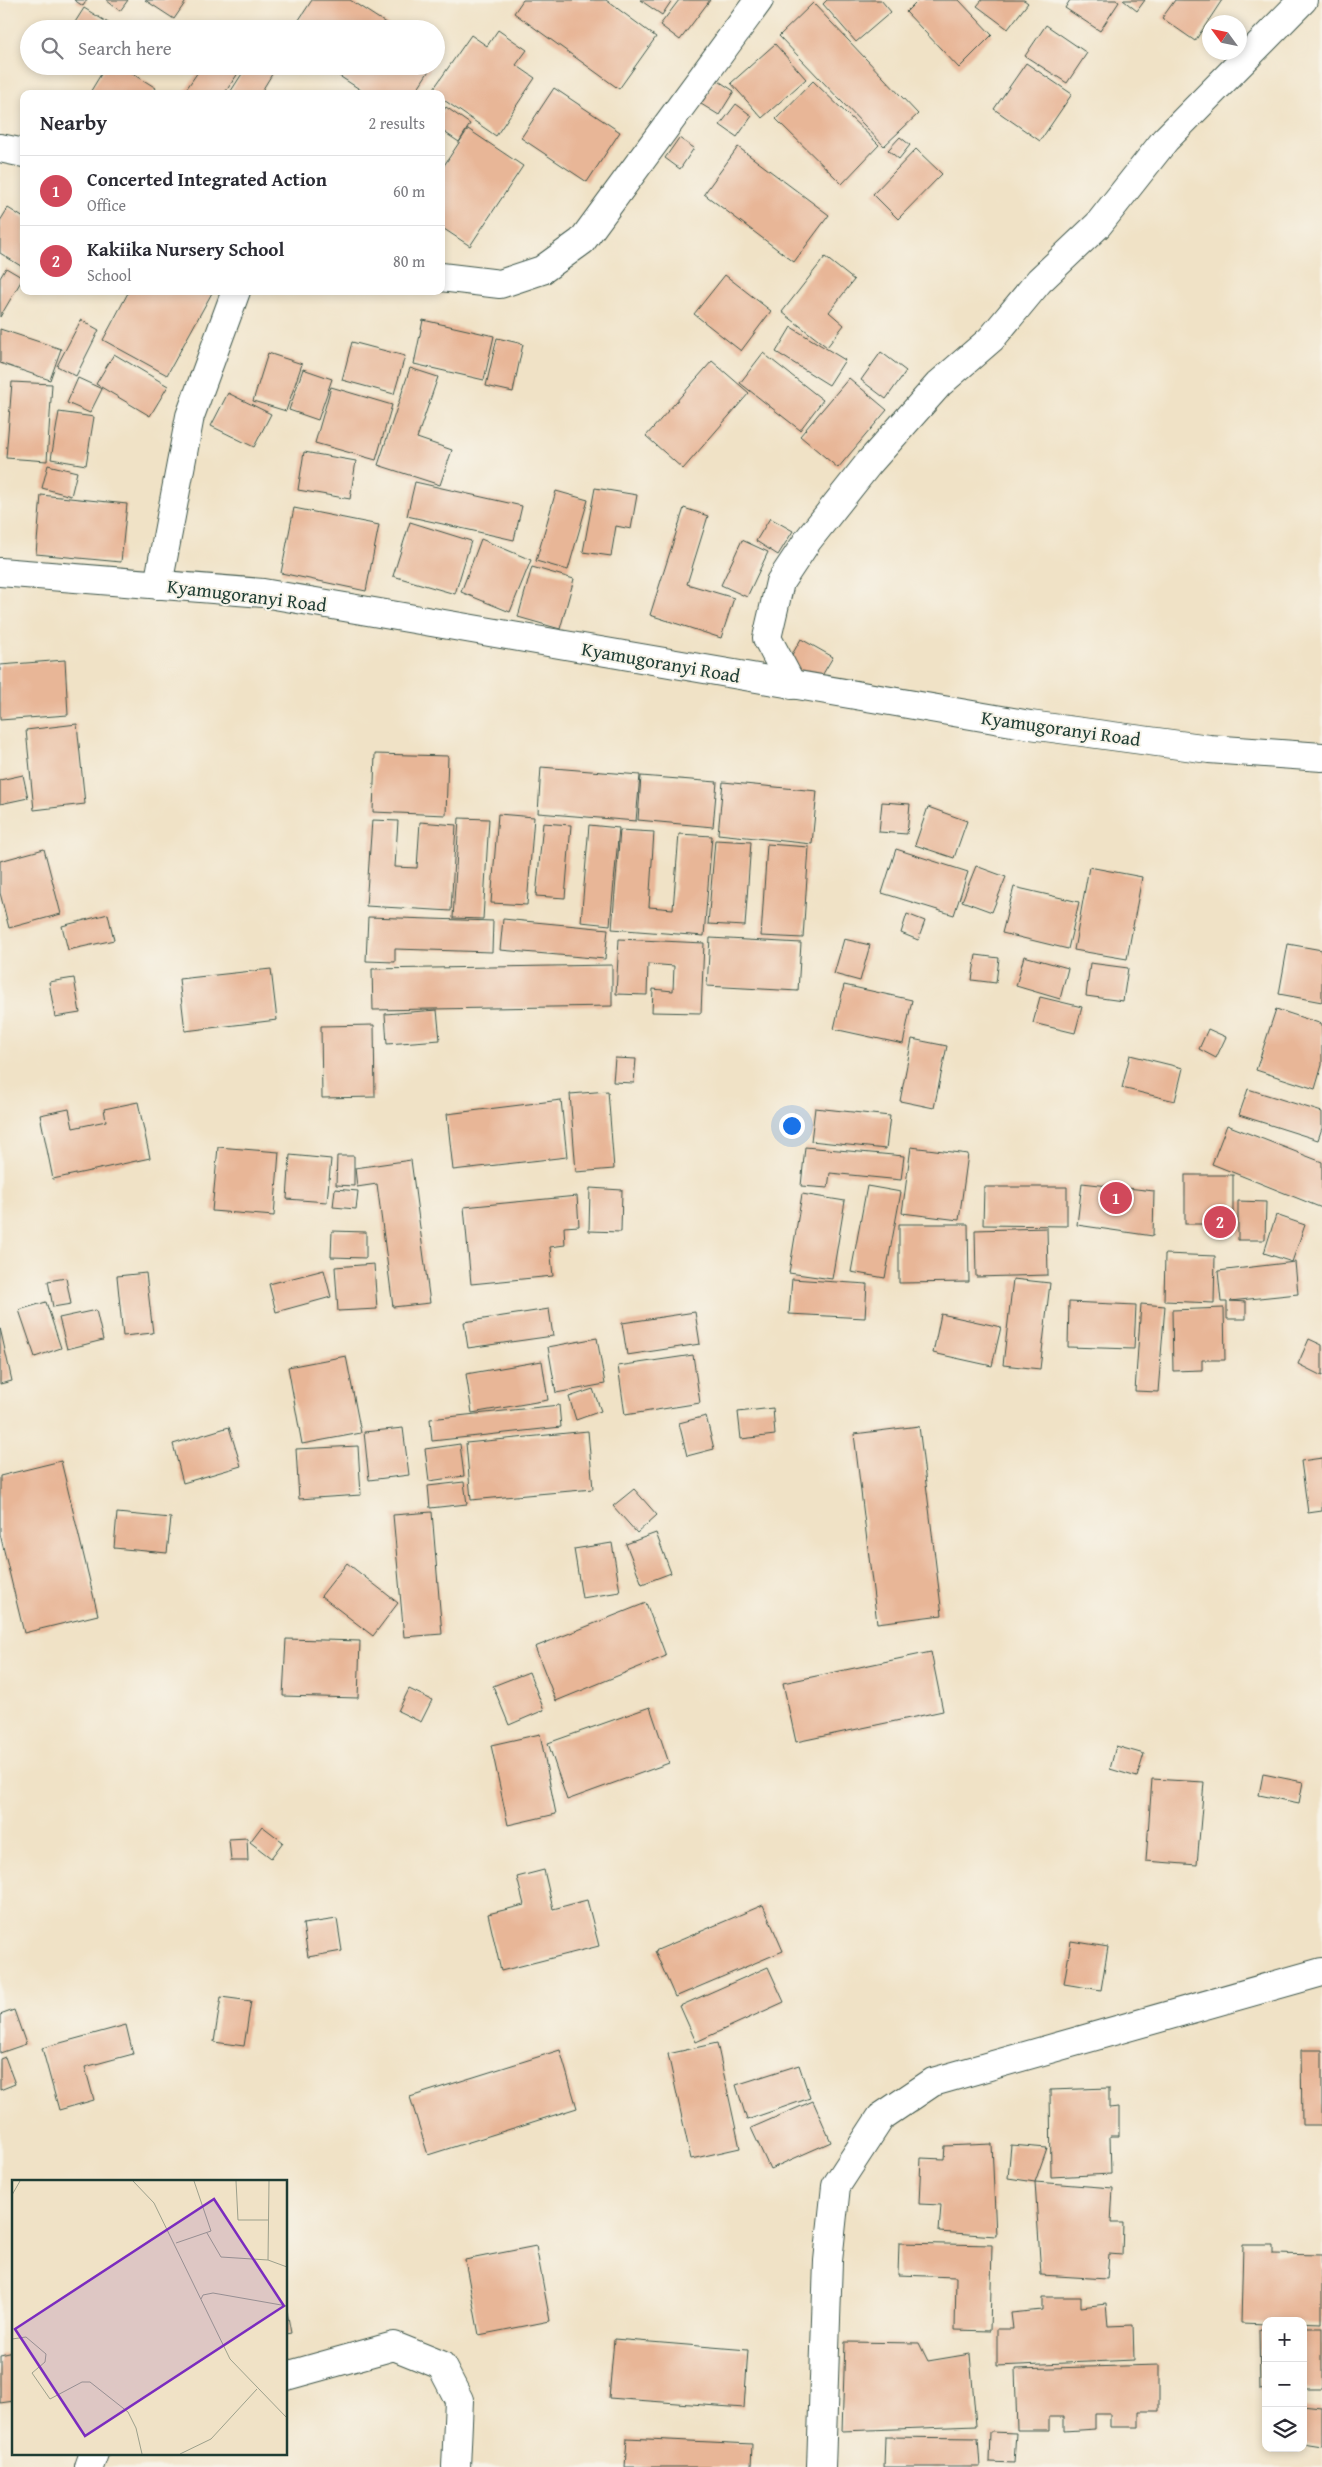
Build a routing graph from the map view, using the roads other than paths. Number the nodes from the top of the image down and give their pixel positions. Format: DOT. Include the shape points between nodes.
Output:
graph roads {
  1 [pos="759,0"];
  2 [pos="1302,0"];
  3 [pos="0,148"];
  4 [pos="20,152"];
  5 [pos="445,277"];
  6 [pos="235,295"];
  7 [pos="0,572"];
  8 [pos="158,585"];
  9 [pos="792,685"];
  10 [pos="1322,758"];
  11 [pos="1322,1972"];
  12 [pos="288,2375"];
  13 [pos="94,2454"];
  14 [pos="89,2467"];
  15 [pos="456,2467"];
  16 [pos="821,2467"];
  1 -- 5 [label="street" via="582,241 542,270 500,284"];
  2 -- 9 [label="street" via="1165,140 1098,225 1039,281 991,339 939,384 869,463 808,540 780,582 767,638"];
  3 -- 4 [label="street"];
  6 -- 8 [label="street" via="190,416"];
  7 -- 8 [label="street, Kyamugoranyi Road"];
  8 -- 9 [label="street, Kyamugoranyi Road" via="263,593"];
  9 -- 10 [label="street, Kyamugoranyi Road" via="1030,725 1209,749"];
  11 -- 16 [label="street" via="932,2082 881,2117 836,2186 828,2261"];
  12 -- 15 [label="street" via="394,2346 442,2365 459,2400"];
  13 -- 14 [label="street"];
}
